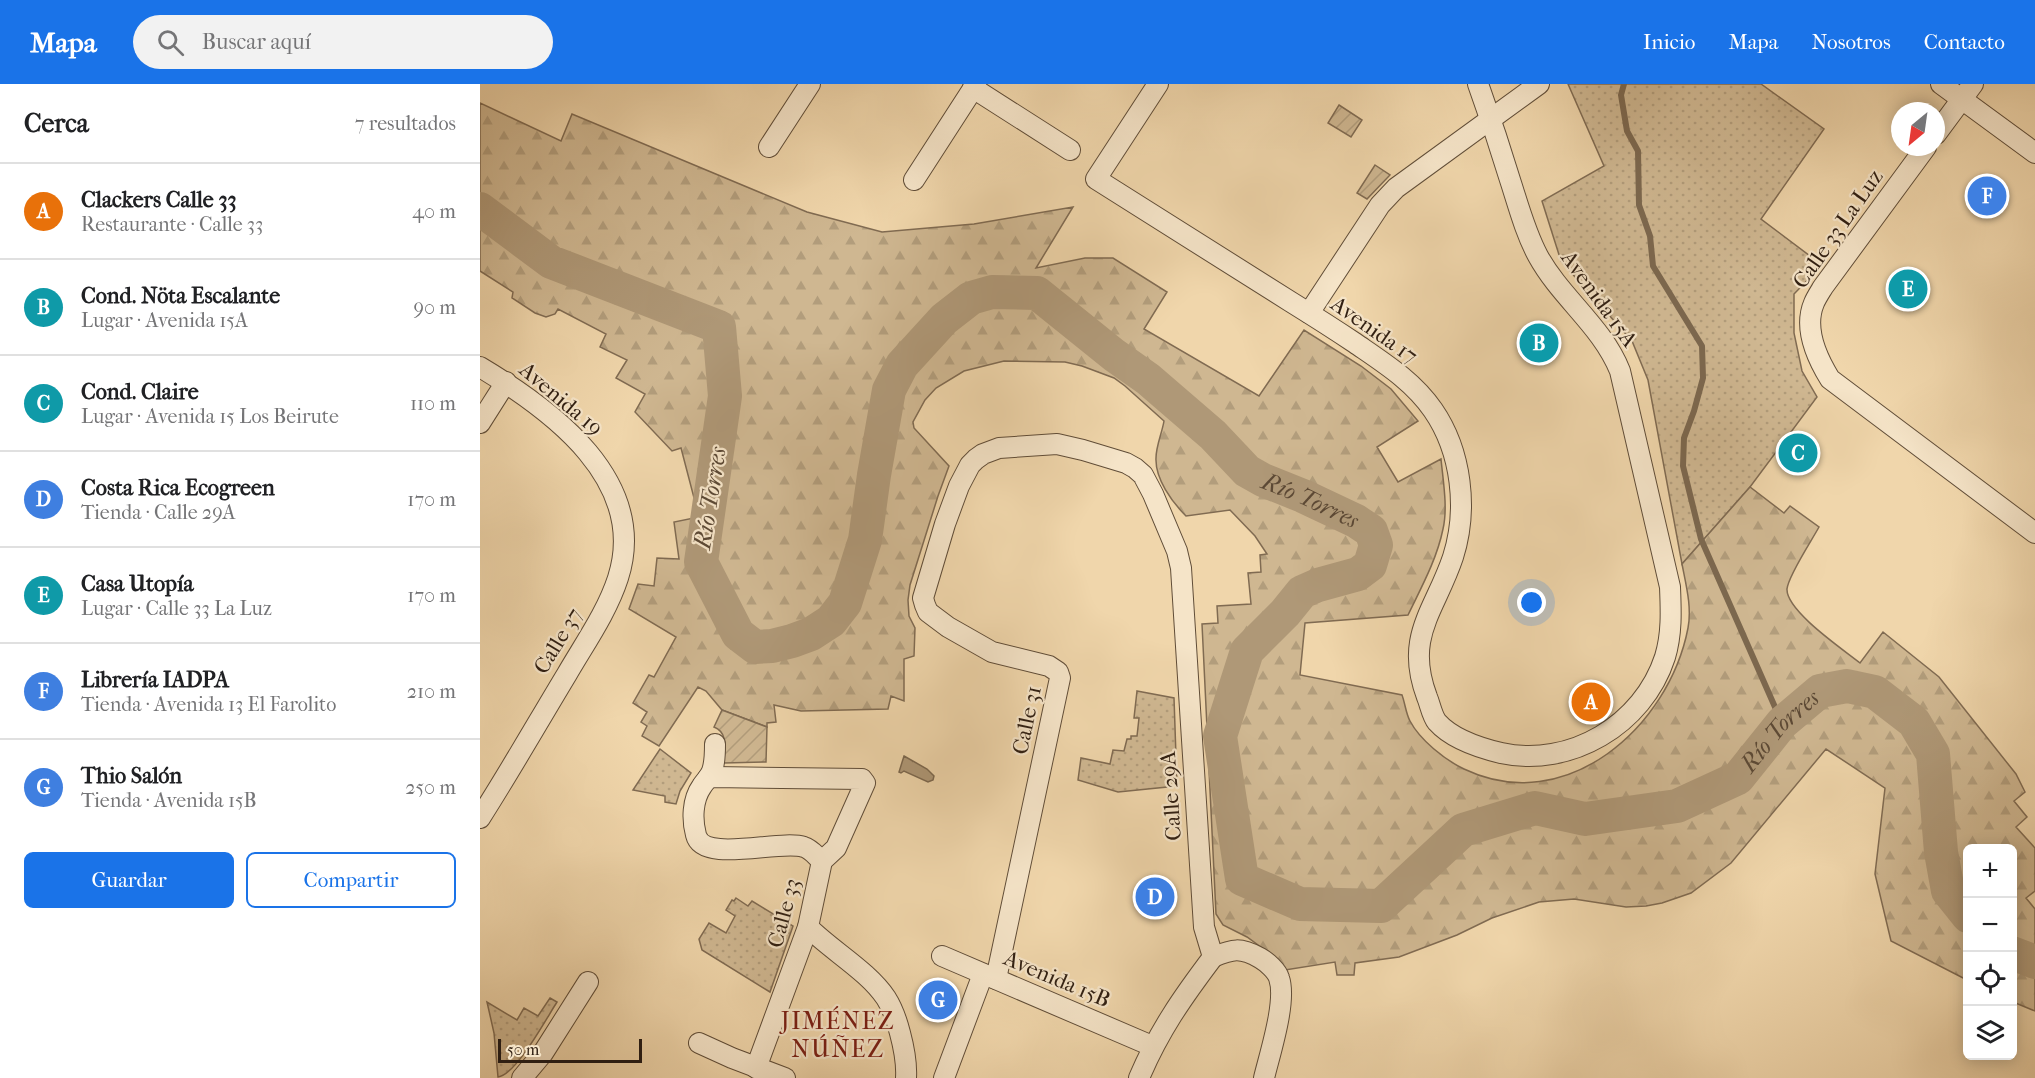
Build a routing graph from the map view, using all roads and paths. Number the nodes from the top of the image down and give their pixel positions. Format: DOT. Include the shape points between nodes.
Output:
graph roads {
  1 [pos="810,84"];
  2 [pos="1158,84"];
  3 [pos="1478,84"];
  4 [pos="1539,84"];
  5 [pos="1941,84"];
  6 [pos="974,86"];
  7 [pos="1967,92"];
  8 [pos="1491,120"];
  9 [pos="1945,122"];
  10 [pos="770,147"];
  11 [pos="1070,150"];
  12 [pos="2035,153"];
  13 [pos="1919,156"];
  14 [pos="914,180"];
  15 [pos="1309,313"];
  16 [pos="480,367"];
  17 [pos="506,382"];
  18 [pos="480,423"];
  19 [pos="606,474"];
  20 [pos="959,486"];
  21 [pos="2035,533"];
  22 [pos="1436,721"];
  23 [pos="715,744"];
  24 [pos="708,778"];
  25 [pos="480,818"];
  26 [pos="822,861"];
  27 [pos="808,927"];
  28 [pos="942,956"];
  29 [pos="1213,957"];
  30 [pos="989,977"];
  31 [pos="588,982"];
  32 [pos="699,1043"];
  33 [pos="1152,1046"];
  34 [pos="756,1068"];
  35 [pos="522,1078"];
  36 [pos="785,1078"];
  37 [pos="906,1078"];
  38 [pos="944,1078"];
  39 [pos="1139,1078"];
  40 [pos="1264,1078"];
  1 -- 10 [label="street"];
  2 -- 15 [label="street, Avenida 17" via="1096,179"];
  3 -- 8 [label="street, Avenida 15A"];
  4 -- 8 [label="street"];
  5 -- 7 [label="street"];
  6 -- 11 [label="street"];
  6 -- 14 [label="street"];
  7 -- 9 [label="street"];
  7 -- 12 [label="street"];
  8 -- 15 [label="street" via="1388,196"];
  8 -- 22 [label="street, Avenida 15A" via="1538,256 1603,338 1620,370 1670,587 1671,618 1665,657 1647,693 1621,722 1587,744 1549,755 1508,754 1470,743"];
  13 -- 21 [label="street, Calle 33 La Luz" via="1823,287 1813,305 1813,345 1830,379"];
  15 -- 22 [label="street, Avenida 17" via="1397,371 1418,391 1434,411 1455,457 1461,496 1460,531 1425,622 1418,653 1420,678"];
  16 -- 17 [label="street, Avenida 19"];
  17 -- 18 [label="street"];
  17 -- 19 [label="street, Avenida 19" via="567,430"];
  19 -- 25 [label="street, Calle 37" via="624,525 618,577 599,621"];
  20 -- 29 [label="street, Calle 29A" via="970,465 983,454 999,448 1057,444 1126,463 1143,475 1181,568 1204,927"];
  20 -- 30 [label="street, Calle 31" via="923,598 928,612 992,652 1049,666 1060,678"];
  23 -- 24 [label="street"];
  24 -- 26 [label="street" via="694,805 693,823 701,845 714,849 788,845 803,847"];
  24 -- 26 [label="street, Calle 33" via="862,779 865,783 836,848"];
  26 -- 27 [label="street, Calle 33"];
  27 -- 34 [label="street, Calle 33"];
  27 -- 37 [label="street" via="866,975 886,998 903,1043"];
  28 -- 30 [label="street, Avenida 15B"];
  29 -- 33 [label="street"];
  29 -- 40 [label="street" via="1232,949 1247,951 1265,961 1279,976 1281,1000"];
  30 -- 33 [label="street, Avenida 15B"];
  30 -- 38 [label="street"];
  31 -- 35 [label="street" via="543,1053"];
  32 -- 34 [label="street"];
  33 -- 39 [label="street"];
  34 -- 36 [label="street"];
}
